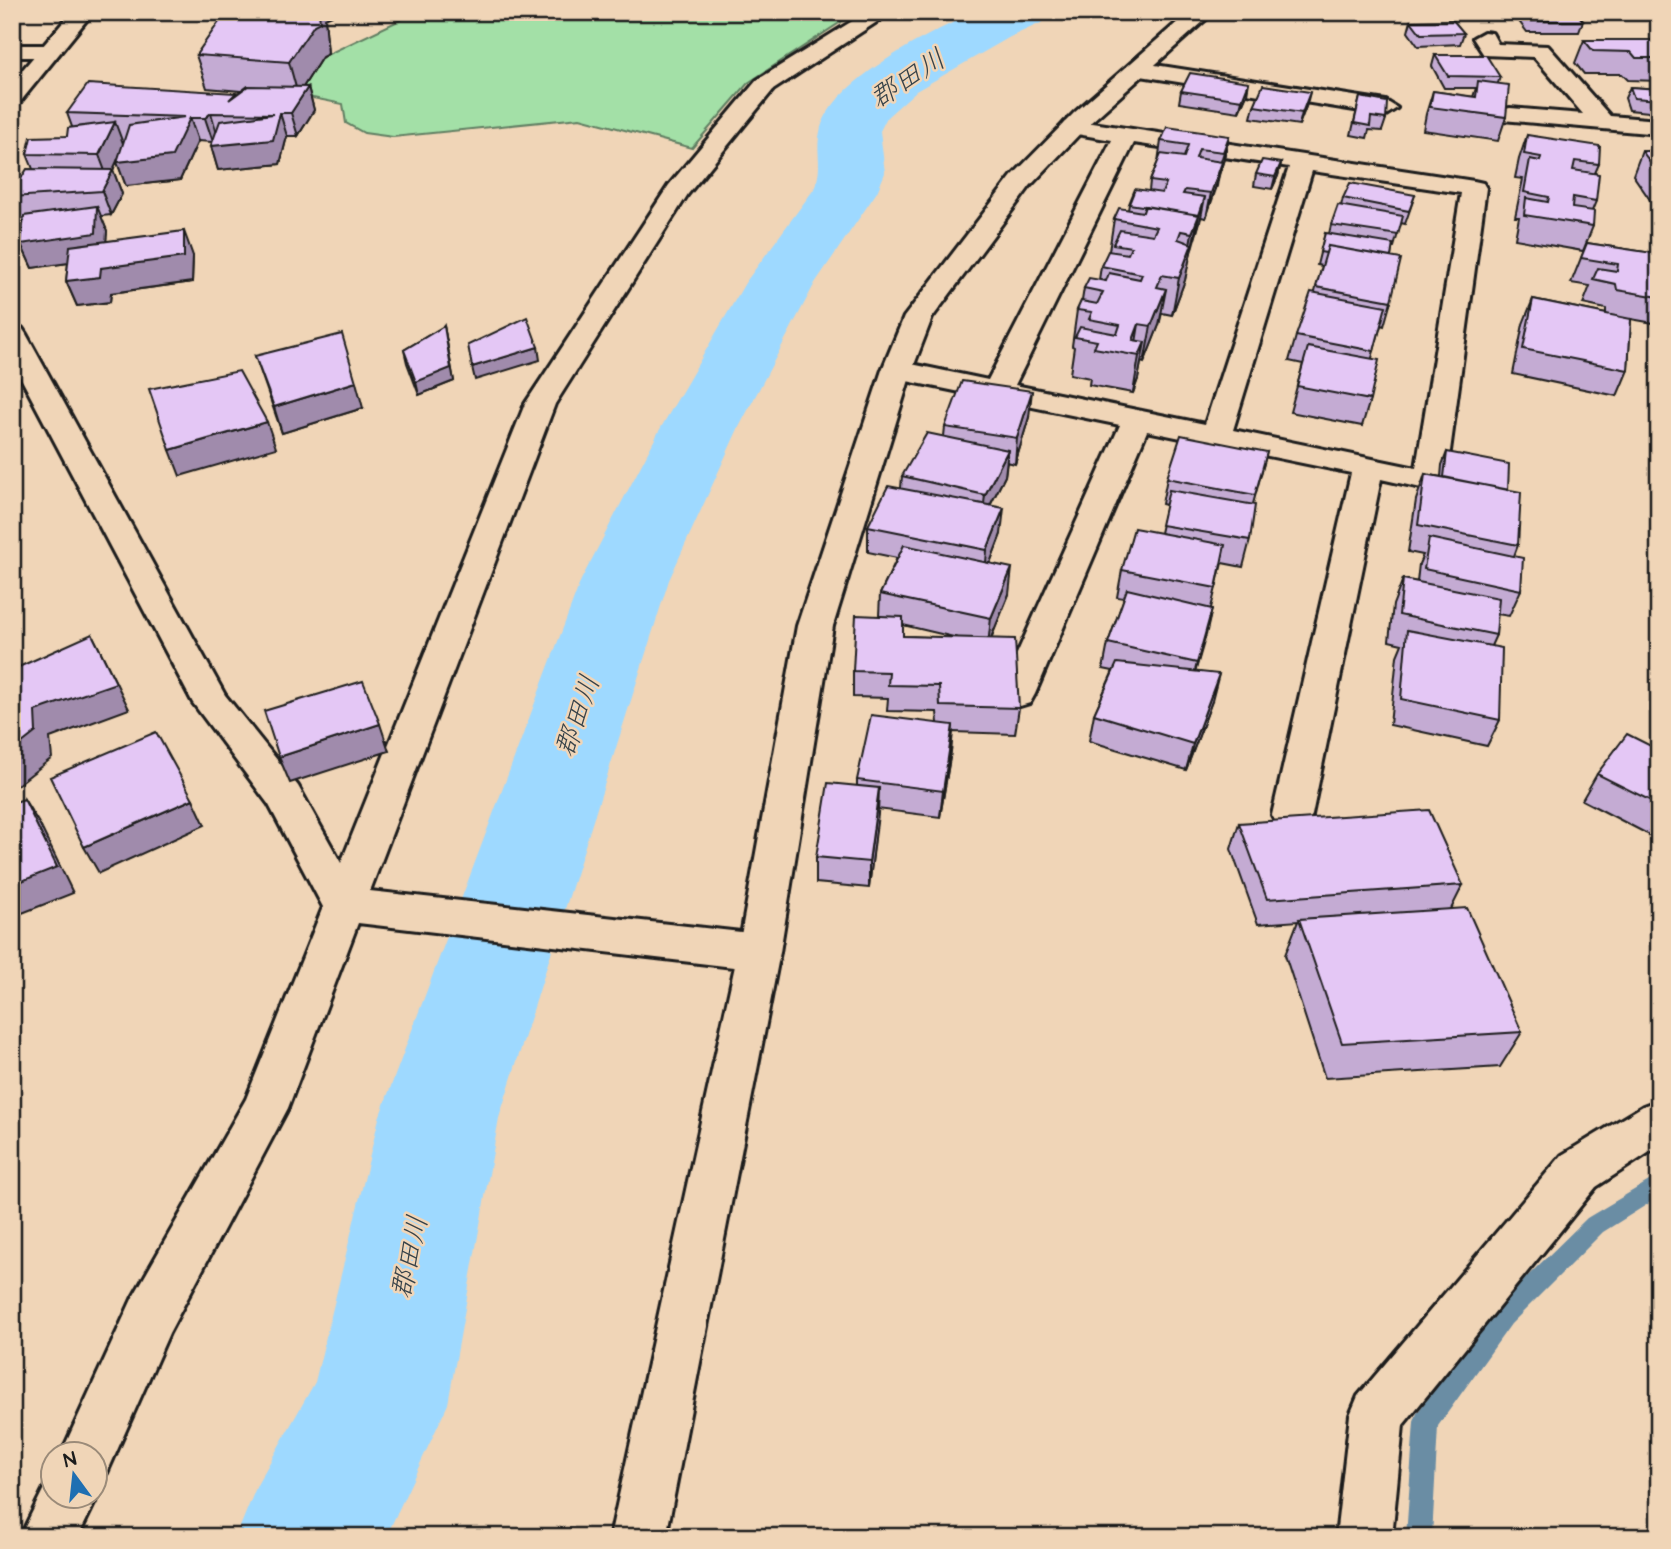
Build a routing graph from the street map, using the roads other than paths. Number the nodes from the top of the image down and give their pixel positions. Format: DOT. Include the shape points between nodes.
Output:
graph roads {
  1 [pos="83,12"];
  2 [pos="882,12"];
  3 [pos="1204,12"];
  4 [pos="1484,38"];
  5 [pos="12,51"];
  6 [pos="50,51"];
  7 [pos="1540,51"];
  8 [pos="1571,51"];
  9 [pos="1136,69"];
  10 [pos="12,97"];
  11 [pos="1385,108"];
  12 [pos="1510,115"];
  13 [pos="1604,124"];
  14 [pos="1073,127"];
  15 [pos="1659,127"];
  16 [pos="1126,135"];
  17 [pos="1303,162"];
  18 [pos="12,334"];
  19 [pos="897,370"];
  20 [pos="997,391"];
  21 [pos="1137,420"];
  22 [pos="1216,436"];
  23 [pos="1368,467"];
  24 [pos="1017,694"];
  25 [pos="1292,815"];
  26 [pos="343,905"];
  27 [pos="759,952"];
  28 [pos="1659,1121"];
  29 [pos="95,1440"];
  30 [pos="62,1510"];
  31 [pos="48,1537"];
  32 [pos="638,1537"];
  33 [pos="1364,1537"];
  1 -- 6 [label="street"];
  2 -- 26 [label="street" via="765,85 678,190 540,404"];
  3 -- 9 [label="street"];
  4 -- 7 [label="street" via="1492,50"];
  5 -- 6 [label="street"];
  6 -- 10 [label="street"];
  7 -- 8 [label="street"];
  7 -- 13 [label="street"];
  9 -- 11 [label="street"];
  9 -- 14 [label="street"];
  12 -- 13 [label="street"];
  13 -- 15 [label="street"];
  14 -- 16 [label="street"];
  14 -- 19 [label="street" via="1021,181 918,317"];
  16 -- 17 [label="street"];
  16 -- 20 [label="street"];
  17 -- 22 [label="street"];
  17 -- 23 [label="street" via="1480,176 1430,480"];
  18 -- 26 [label="street" via="211,703 284,796"];
  19 -- 20 [label="street"];
  19 -- 27 [label="street" via="815,626"];
  20 -- 21 [label="street"];
  21 -- 22 [label="street"];
  21 -- 24 [label="street"];
  22 -- 23 [label="street"];
  23 -- 25 [label="street"];
  26 -- 27 [label="street"];
  26 -- 29 [label="street" via="265,1108 151,1315"];
  27 -- 32 [label="street"];
  28 -- 33 [label="street" via="1579,1171 1377,1415"];
  30 -- 31 [label="street"];
}
